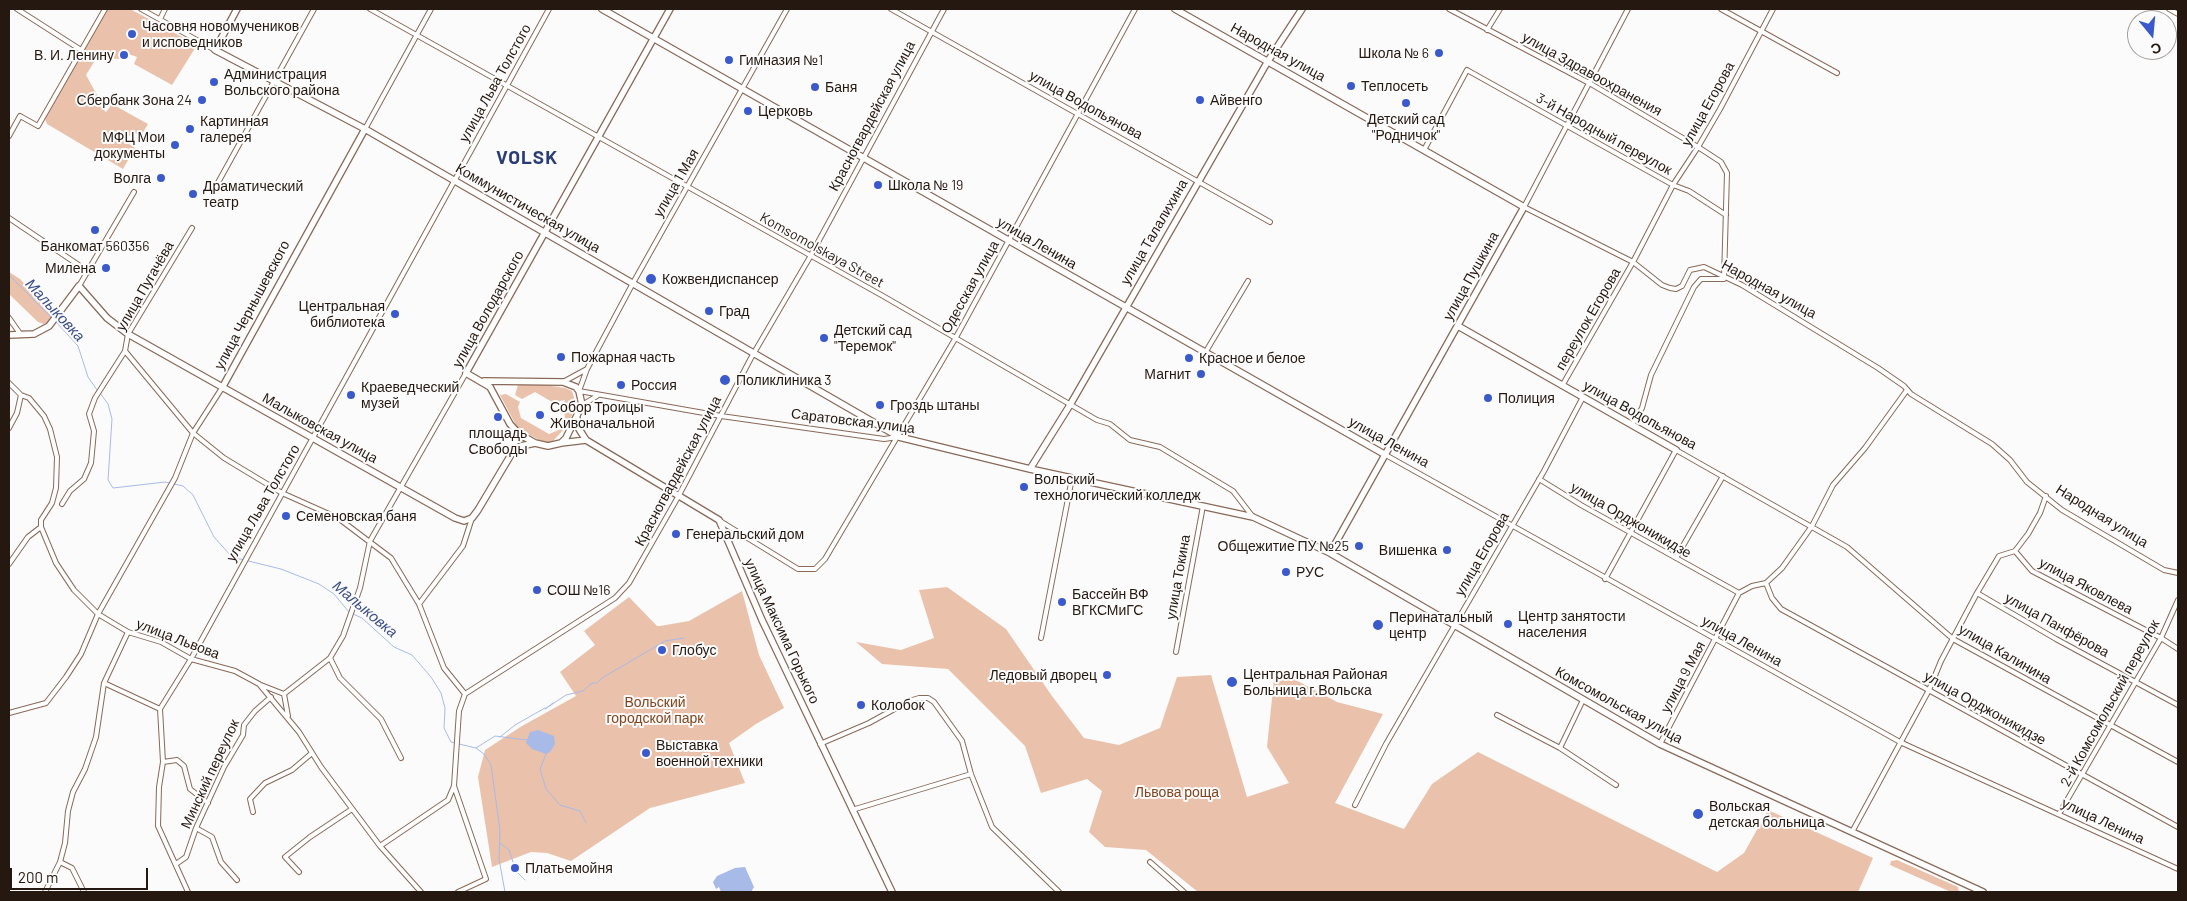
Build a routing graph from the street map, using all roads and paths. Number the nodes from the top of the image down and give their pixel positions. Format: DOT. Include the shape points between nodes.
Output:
graph roads {
  1 [pos="17,9"];
  2 [pos="105,9"];
  3 [pos="141,9"];
  4 [pos="165,9"];
  5 [pos="237,9"];
  6 [pos="314,9"];
  7 [pos="370,9"];
  8 [pos="431,9"];
  9 [pos="549,9"];
  10 [pos="602,9"];
  11 [pos="670,9"];
  12 [pos="787,9"];
  13 [pos="891,9"];
  14 [pos="944,9"];
  15 [pos="1135,9"];
  16 [pos="1175,9"];
  17 [pos="1302,9"];
  18 [pos="1449,9"];
  19 [pos="1500,9"];
  20 [pos="1628,9"];
  21 [pos="1721,9"];
  22 [pos="1773,9"];
  23 [pos="2170,9"];
  24 [pos="2178,14"];
  25 [pos="160,19"];
  26 [pos="1488,30"];
  27 [pos="930,31"];
  28 [pos="1760,31"];
  29 [pos="417,34"];
  30 [pos="653,39"];
  31 [pos="81,50"];
  32 [pos="215,50"];
  33 [pos="1268,61"];
  34 [pos="1837,73"];
  35 [pos="275,82"];
  36 [pos="507,84"];
  37 [pos="1591,84"];
  38 [pos="743,90"];
  39 [pos="1078,116"];
  40 [pos="1568,125"];
  41 [pos="365,129"];
  42 [pos="9,136"];
  43 [pos="598,137"];
  44 [pos="1698,147"];
  45 [pos="1424,150"];
  46 [pos="862,158"];
  47 [pos="454,181"];
  48 [pos="1198,182"];
  49 [pos="1673,185"];
  50 [pos="216,188"];
  51 [pos="686,188"];
  52 [pos="134,192"];
  53 [pos="1524,207"];
  54 [pos="9,218"];
  55 [pos="1727,220"];
  56 [pos="1270,222"];
  57 [pos="192,228"];
  58 [pos="546,232"];
  59 [pos="1009,240"];
  60 [pos="810,257"];
  61 [pos="1633,262"];
  62 [pos="89,272"];
  63 [pos="1724,279"];
  64 [pos="1248,281"];
  65 [pos="633,283"];
  66 [pos="79,286"];
  67 [pos="1125,308"];
  68 [pos="9,318"];
  69 [pos="1458,326"];
  70 [pos="128,334"];
  71 [pos="9,335"];
  72 [pos="21,335"];
  73 [pos="955,339"];
  74 [pos="125,351"];
  75 [pos="754,352"];
  76 [pos="1204,353"];
  77 [pos="587,369"];
  78 [pos="466,373"];
  79 [pos="484,381"];
  80 [pos="504,382"];
  81 [pos="563,382"];
  82 [pos="9,383"];
  83 [pos="1562,387"];
  84 [pos="222,388"];
  85 [pos="1907,390"];
  86 [pos="579,391"];
  87 [pos="496,394"];
  88 [pos="21,395"];
  89 [pos="598,396"];
  90 [pos="1583,397"];
  91 [pos="582,405"];
  92 [pos="1070,405"];
  93 [pos="721,416"];
  94 [pos="577,418"];
  95 [pos="1632,424"];
  96 [pos="9,428"];
  97 [pos="193,433"];
  98 [pos="899,437"];
  99 [pos="313,438"];
  100 [pos="586,440"];
  101 [pos="535,443"];
  102 [pos="561,443"];
  103 [pos="1676,450"];
  104 [pos="1384,454"];
  105 [pos="1030,469"];
  106 [pos="1723,476"];
  107 [pos="1072,478"];
  108 [pos="1539,479"];
  109 [pos="402,488"];
  110 [pos="282,493"];
  111 [pos="2046,496"];
  112 [pos="678,497"];
  113 [pos="62,504"];
  114 [pos="1203,506"];
  115 [pos="1253,517"];
  116 [pos="472,518"];
  117 [pos="720,520"];
  118 [pos="1512,526"];
  119 [pos="1812,526"];
  120 [pos="42,527"];
  121 [pos="1631,533"];
  122 [pos="370,541"];
  123 [pos="2015,551"];
  124 [pos="1330,553"];
  125 [pos="1676,558"];
  126 [pos="9,564"];
  127 [pos="2178,573"];
  128 [pos="1605,579"];
  129 [pos="1766,583"];
  130 [pos="1739,593"];
  131 [pos="1978,593"];
  132 [pos="2178,600"];
  133 [pos="419,604"];
  134 [pos="98,614"];
  135 [pos="1454,625"];
  136 [pos="128,632"];
  137 [pos="1041,638"];
  138 [pos="2161,638"];
  139 [pos="1953,639"];
  140 [pos="1714,640"];
  141 [pos="2178,649"];
  142 [pos="1176,652"];
  143 [pos="330,658"];
  144 [pos="191,659"];
  145 [pos="2135,681"];
  146 [pos="104,683"];
  147 [pos="259,684"];
  148 [pos="1929,690"];
  149 [pos="284,694"];
  150 [pos="465,694"];
  151 [pos="272,697"];
  152 [pos="1583,700"];
  153 [pos="2178,705"];
  154 [pos="160,709"];
  155 [pos="9,713"];
  156 [pos="1497,715"];
  157 [pos="289,721"];
  158 [pos="2112,726"];
  159 [pos="1900,742"];
  160 [pos="820,744"];
  161 [pos="1660,744"];
  162 [pos="1560,748"];
  163 [pos="312,754"];
  164 [pos="401,758"];
  165 [pos="163,762"];
  166 [pos="2178,762"];
  167 [pos="971,774"];
  168 [pos="2084,775"];
  169 [pos="1616,785"];
  170 [pos="454,786"];
  171 [pos="208,803"];
  172 [pos="1355,804"];
  173 [pos="352,809"];
  174 [pos="852,810"];
  175 [pos="253,812"];
  176 [pos="2059,814"];
  177 [pos="2178,827"];
  178 [pos="196,828"];
  179 [pos="1852,833"];
  180 [pos="380,846"];
  181 [pos="60,862"];
  182 [pos="1150,862"];
  183 [pos="176,864"];
  184 [pos="2178,869"];
  185 [pos="299,872"];
  186 [pos="237,880"];
  187 [pos="45,892"];
  188 [pos="84,892"];
  189 [pos="188,892"];
  190 [pos="421,892"];
  191 [pos="458,892"];
  192 [pos="892,892"];
  193 [pos="1059,892"];
  194 [pos="1184,892"];
  195 [pos="1983,892"];
  1 -- 31 [label="street"];
  2 -- 31 [label="street"];
  3 -- 25 [label="street, Коммунистическая улица"];
  4 -- 25 [label="street"];
  5 -- 32 [label="street"];
  6 -- 35 [label="street"];
  7 -- 29 [label="street, Komsomolskaya Street"];
  8 -- 29 [label="street, улица Чернышевского"];
  9 -- 36 [label="street, улица Льва Толстого"];
  10 -- 30 [label="street, улица Ленина"];
  11 -- 30 [label="street, улица Володарского"];
  12 -- 38 [label="street, улица 1 Мая"];
  13 -- 27 [label="street, улица Водопьянова"];
  14 -- 27 [label="street, Красногвардейская улица"];
  15 -- 39 [label="street, Одесская улица"];
  16 -- 33 [label="street, Народная улица"];
  17 -- 33 [label="street, улица Талалихина"];
  18 -- 26 [label="street, улица Здравоохранения"];
  19 -- 26 [label="street"];
  20 -- 37 [label="street, улица Пушкина"];
  21 -- 28 [label="street"];
  22 -- 28 [label="street, улица Егорова"];
  23 -- 24 [label="street"];
  25 -- 32 [label="street, Коммунистическая улица"];
  26 -- 37 [label="street, улица Здравоохранения"];
  27 -- 39 [label="street, улица Водопьянова"];
  27 -- 46 [label="street, Красногвардейская улица"];
  28 -- 34 [label="street"];
  28 -- 44 [label="street, улица Егорова"];
  29 -- 36 [label="street, Komsomolskaya Street"];
  29 -- 41 [label="street, улица Чернышевского"];
  30 -- 38 [label="street, улица Ленина"];
  30 -- 43 [label="street, улица Володарского"];
  31 -- 42 [label="street" via="38,126 20,116"];
  32 -- 35 [label="street, Коммунистическая улица"];
  33 -- 45 [label="street, Народная улица"];
  33 -- 48 [label="street, улица Талалихина"];
  35 -- 41 [label="street, Коммунистическая улица"];
  35 -- 50 [label="street"];
  36 -- 43 [label="street, Komsomolskaya Street"];
  36 -- 47 [label="street, улица Льва Толстого"];
  37 -- 40 [label="street, улица Пушкина"];
  37 -- 44 [label="street, улица Здравоохранения"];
  38 -- 46 [label="street, улица Ленина"];
  38 -- 51 [label="street, улица 1 Мая"];
  39 -- 48 [label="street, улица Водопьянова"];
  39 -- 59 [label="street, Одесская улица"];
  40 -- 45 [label="street, 3-й Народный переулок" via="1467,70"];
  40 -- 49 [label="street, 3-й Народный переулок"];
  40 -- 53 [label="street, улица Пушкина"];
  41 -- 47 [label="street, Коммунистическая улица"];
  41 -- 84 [label="street, улица Чернышевского"];
  43 -- 51 [label="street, Komsomolskaya Street"];
  43 -- 58 [label="street, улица Володарского"];
  44 -- 49 [label="street, улица Егорова"];
  44 -- 55 [label="street, улица Здравоохранения" via="1721,162 1726,173"];
  45 -- 53 [label="street, Народная улица"];
  46 -- 59 [label="street, улица Ленина"];
  46 -- 60 [label="street, Красногвардейская улица"];
  47 -- 58 [label="street, Коммунистическая улица"];
  47 -- 99 [label="street, улица Льва Толстого"];
  48 -- 56 [label="street, улица Водопьянова"];
  48 -- 67 [label="street, улица Талалихина"];
  49 -- 55 [label="street, 3-й Народный переулок" via="1710,203 1725,213"];
  49 -- 61 [label="street, улица Егорова"];
  51 -- 60 [label="street, Komsomolskaya Street"];
  51 -- 65 [label="street, улица 1 Мая"];
  52 -- 62 [label="street"];
  53 -- 61 [label="street, Народная улица"];
  53 -- 69 [label="street, улица Пушкина"];
  54 -- 62 [label="street"];
  55 -- 63 [label="street"];
  57 -- 70 [label="street, улица Пугачёва"];
  58 -- 65 [label="street, Коммунистическая улица"];
  58 -- 78 [label="street, улица Володарского"];
  59 -- 67 [label="street, улица Ленина"];
  59 -- 73 [label="street, Одесская улица"];
  60 -- 73 [label="street, Komsomolskaya Street"];
  60 -- 75 [label="street, Красногвардейская улица"];
  61 -- 63 [label="street, Народная улица" via="1662,285 1676,289 1682,286 1690,270 1704,267"];
  61 -- 83 [label="street, переулок Егорова"];
  62 -- 66 [label="street"];
  63 -- 85 [label="street, Народная улица" via="1742,285 1774,304 1878,368"];
  63 -- 95 [label="street" via="1701,279 1694,287 1651,375 1642,408"];
  64 -- 76 [label="street"];
  65 -- 75 [label="street, Коммунистическая улица"];
  65 -- 77 [label="street, улица 1 Мая"];
  66 -- 70 [label="street, Малыковская улица" via="107,318"];
  66 -- 72 [label="street" via="51,322 34,334"];
  67 -- 76 [label="street, улица Ленина"];
  67 -- 92 [label="street, улица Талалихина"];
  68 -- 72 [label="street"];
  69 -- 83 [label="street, улица Водопьянова"];
  69 -- 104 [label="street, улица Пушкина"];
  70 -- 74 [label="street, улица Пугачёва"];
  70 -- 84 [label="street, Малыковская улица"];
  71 -- 72 [label="street"];
  73 -- 92 [label="street, Komsomolskaya Street"];
  73 -- 98 [label="street, Одесская улица"];
  74 -- 97 [label="street"];
  74 -- 113 [label="street, улица Пугачёва" via="95,398 89,414 94,431 91,463 84,479 70,491"];
  75 -- 93 [label="street, Красногвардейская улица"];
  75 -- 98 [label="street, Коммунистическая улица"];
  76 -- 104 [label="street, улица Ленина"];
  77 -- 81 [label="street"];
  77 -- 86 [label="street, улица 1 Мая"];
  78 -- 79 [label="street"];
  78 -- 109 [label="street, улица Володарского"];
  79 -- 80 [label="street"];
  79 -- 87 [label="street"];
  80 -- 81 [label="street"];
  80 -- 87 [label="street"];
  81 -- 86 [label="street"];
  82 -- 88 [label="street"];
  83 -- 90 [label="street, улица Водопьянова"];
  84 -- 97 [label="street, улица Чернышевского"];
  84 -- 99 [label="street, Малыковская улица"];
  85 -- 111 [label="street, Народная улица" via="1992,444 2027,482"];
  85 -- 119 [label="street" via="1865,448 1833,485"];
  86 -- 89 [label="street, Саратовская улица"];
  86 -- 91 [label="street"];
  87 -- 101 [label="street" via="515,430"];
  88 -- 96 [label="street"];
  88 -- 120 [label="street" via="29,398 44,416 58,457 56,488 52,503 41,520"];
  89 -- 91 [label="street"];
  89 -- 93 [label="street, Саратовская улица"];
  90 -- 95 [label="street, улица Водопьянова"];
  90 -- 108 [label="street, улица Егорова"];
  91 -- 94 [label="street"];
  92 -- 105 [label="street, улица Талалихина"];
  92 -- 115 [label="street, Komsomolskaya Street" via="1110,424 1130,440 1160,448 1233,491"];
  93 -- 98 [label="street, Саратовская улица" via="884,439"];
  93 -- 112 [label="street, Красногвардейская улица"];
  94 -- 100 [label="street"];
  94 -- 102 [label="street"];
  95 -- 103 [label="street, улица Водопьянова"];
  97 -- 110 [label="street" via="224,458"];
  97 -- 134 [label="street, улица Чернышевского" via="175,478"];
  98 -- 105 [label="street, Саратовская улица"];
  98 -- 117 [label="street, Одесская улица" via="816,569 798,569"];
  99 -- 109 [label="street, Малыковская улица"];
  99 -- 110 [label="street, улица Льва Толстого"];
  100 -- 102 [label="street"];
  100 -- 112 [label="street"];
  101 -- 102 [label="street" via="548,446"];
  101 -- 116 [label="street" via="521,446 512,453"];
  103 -- 106 [label="street, улица Водопьянова"];
  103 -- 121 [label="street"];
  104 -- 118 [label="street, улица Ленина"];
  104 -- 124 [label="street, улица Пушкина"];
  105 -- 107 [label="street, Саратовская улица"];
  106 -- 119 [label="street, улица Водопьянова"];
  106 -- 125 [label="street"];
  107 -- 114 [label="street, Саратовская улица"];
  107 -- 137 [label="street"];
  108 -- 118 [label="street, улица Егорова"];
  108 -- 121 [label="street, улица Орджоникидзе"];
  109 -- 116 [label="street, Малыковская улица" via="455,518 464,521"];
  109 -- 122 [label="street, улица Володарского"];
  110 -- 122 [label="street" via="338,518"];
  110 -- 144 [label="street, улица Льва Толстого"];
  111 -- 123 [label="street" via="2040,513"];
  111 -- 127 [label="street, Народная улица" via="2062,510 2158,566"];
  112 -- 117 [label="street"];
  112 -- 150 [label="street, Красногвардейская улица" via="628,584 615,598"];
  114 -- 115 [label="street, Саратовская улица"];
  114 -- 142 [label="street, улица Токина"];
  115 -- 124 [label="street, Комсомольская улица"];
  116 -- 133 [label="street" via="463,546"];
  117 -- 160 [label="street, улица Максима Горького"];
  118 -- 128 [label="street, улица Ленина"];
  118 -- 135 [label="street, улица Егорова"];
  119 -- 129 [label="street" via="1782,568"];
  119 -- 139 [label="street, улица Калинина" via="1865,561"];
  120 -- 126 [label="street" via="28,537"];
  120 -- 134 [label="street, улица Львова" via="56,563 74,590"];
  121 -- 125 [label="street, улица Орджоникидзе"];
  121 -- 128 [label="street"];
  122 -- 133 [label="street" via="391,558"];
  122 -- 143 [label="street, улица Володарского" via="360,588 343,636"];
  123 -- 131 [label="street" via="1999,556"];
  123 -- 138 [label="street, улица Яковлева" via="2032,571"];
  124 -- 135 [label="street, Комсомольская улица"];
  125 -- 130 [label="street, улица Орджоникидзе"];
  128 -- 140 [label="street, улица Ленина"];
  129 -- 130 [label="street"];
  129 -- 148 [label="street, улица Орджоникидзе" via="1781,609"];
  130 -- 140 [label="street, улица 9 Мая"];
  131 -- 139 [label="street"];
  131 -- 145 [label="street, улица Панфёрова"];
  132 -- 138 [label="street, 2-й Комсомольский переулок"];
  133 -- 150 [label="street" via="444,668"];
  134 -- 136 [label="street, улица Львова"];
  134 -- 155 [label="street, улица Чернышевского" via="81,654 46,703"];
  135 -- 152 [label="street, Комсомольская улица"];
  135 -- 172 [label="street, улица Егорова"];
  136 -- 144 [label="street, улица Львова" via="161,642"];
  136 -- 146 [label="street"];
  138 -- 141 [label="street, улица Яковлева"];
  138 -- 145 [label="street, 2-й Комсомольский переулок"];
  139 -- 148 [label="street"];
  139 -- 158 [label="street, улица Калинина"];
  140 -- 159 [label="street, улица Ленина"];
  140 -- 161 [label="street, улица 9 Мая"];
  143 -- 149 [label="street, улица Володарского"];
  143 -- 164 [label="street" via="340,678 381,719"];
  144 -- 147 [label="street, улица Львова" via="234,671"];
  144 -- 154 [label="street, улица Льва Толстого"];
  145 -- 153 [label="street, улица Панфёрова"];
  145 -- 158 [label="street, 2-й Комсомольский переулок"];
  146 -- 154 [label="street"];
  146 -- 181 [label="street" via="96,736 73,792"];
  147 -- 149 [label="street"];
  147 -- 151 [label="street, улица Львова"];
  148 -- 159 [label="street"];
  148 -- 168 [label="street, улица Орджоникидзе"];
  149 -- 157 [label="street"];
  150 -- 170 [label="street" via="459,711"];
  151 -- 157 [label="street, улица Львова"];
  151 -- 171 [label="street, Минский переулок" via="244,725 243,735"];
  152 -- 161 [label="street, Комсомольская улица"];
  152 -- 162 [label="street"];
  154 -- 165 [label="street"];
  156 -- 162 [label="street"];
  157 -- 163 [label="street, улица Львова"];
  158 -- 166 [label="street, улица Калинина"];
  158 -- 168 [label="street, 2-й Комсомольский переулок"];
  159 -- 176 [label="street, улица Ленина"];
  159 -- 179 [label="street"];
  160 -- 167 [label="street" via="909,701 928,698 962,741"];
  160 -- 174 [label="street, улица Максима Горького"];
  161 -- 179 [label="street, Комсомольская улица"];
  162 -- 169 [label="street"];
  163 -- 173 [label="street, улица Львова"];
  163 -- 175 [label="street" via="292,770 264,783 250,798"];
  165 -- 171 [label="street" via="177,760 184,766 190,789"];
  165 -- 183 [label="street" via="158,826"];
  167 -- 174 [label="street"];
  167 -- 193 [label="street" via="992,827"];
  168 -- 176 [label="street, 2-й Комсомольский переулок"];
  168 -- 177 [label="street, улица Орджоникидзе"];
  170 -- 180 [label="street" via="448,800"];
  170 -- 191 [label="street" via="486,878"];
  171 -- 178 [label="street, Минский переулок"];
  173 -- 180 [label="street, улица Львова"];
  173 -- 185 [label="street" via="286,857"];
  174 -- 192 [label="street, улица Максима Горького"];
  176 -- 184 [label="street, улица Ленина"];
  178 -- 183 [label="street, Минский переулок" via="186,857"];
  178 -- 186 [label="street" via="212,837 221,862"];
  179 -- 195 [label="street, Комсомольская улица"];
  180 -- 190 [label="street, улица Львова"];
  181 -- 187 [label="street"];
  181 -- 188 [label="street" via="72,868"];
  182 -- 194 [label="street"];
  183 -- 189 [label="street"];
}
